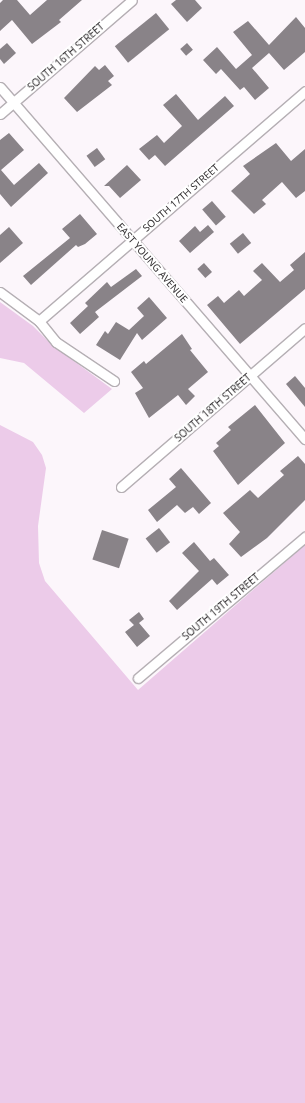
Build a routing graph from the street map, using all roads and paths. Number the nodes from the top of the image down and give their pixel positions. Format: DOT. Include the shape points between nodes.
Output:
graph roads {
  1 [pos="132,0"];
  2 [pos="0,87"];
  3 [pos="305,91"];
  4 [pos="13,102"];
  5 [pos="0,114"];
  6 [pos="133,240"];
  7 [pos="0,292"];
  8 [pos="39,321"];
  9 [pos="305,328"];
  10 [pos="250,376"];
  11 [pos="114,381"];
  12 [pos="305,439"];
  13 [pos="120,487"];
  14 [pos="305,537"];
  15 [pos="138,678"];
  1 -- 4 [label="street, SOUTH 16TH STREET"];
  2 -- 4 [label="street, EAST YOUNG AVENUE"];
  3 -- 6 [label="street, SOUTH 17TH STREET"];
  4 -- 5 [label="street, SOUTH 16TH STREET"];
  4 -- 6 [label="street, EAST YOUNG AVENUE"];
  6 -- 8 [label="street, SOUTH 17TH STREET"];
  6 -- 10 [label="street, EAST YOUNG AVENUE"];
  7 -- 8 [label="street"];
  8 -- 11 [label="street" via="56,342"];
  9 -- 10 [label="street, SOUTH 18TH STREET"];
  10 -- 12 [label="street, EAST YOUNG AVENUE"];
  10 -- 13 [label="street, SOUTH 18TH STREET"];
  14 -- 15 [label="street, SOUTH 19TH STREET"];
}
